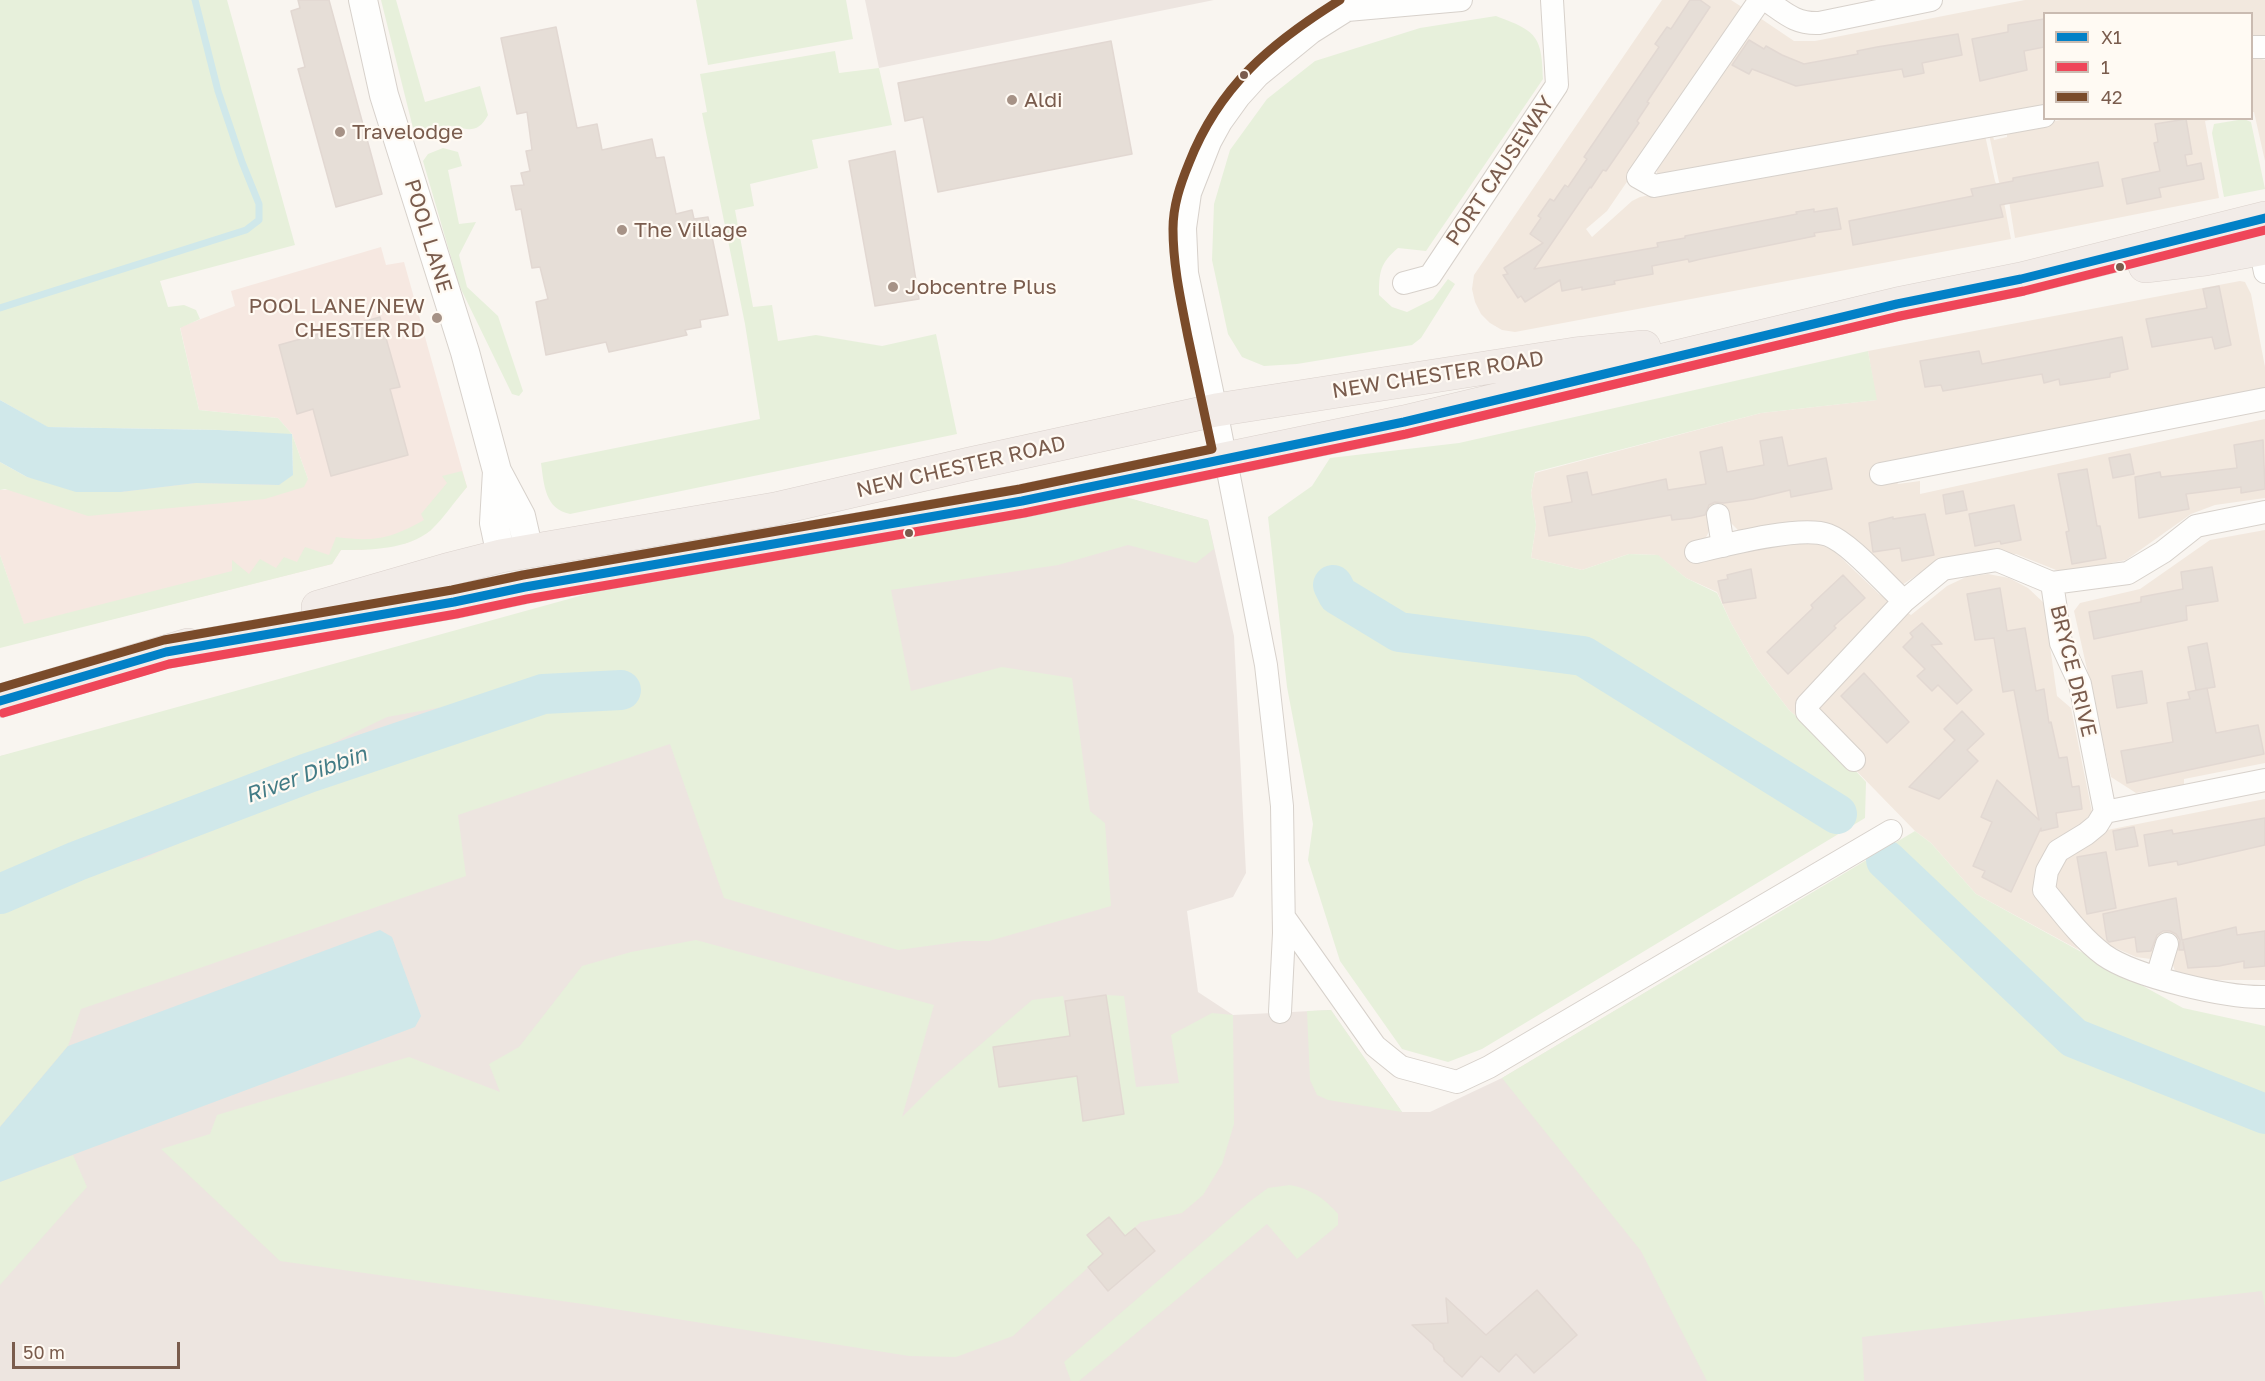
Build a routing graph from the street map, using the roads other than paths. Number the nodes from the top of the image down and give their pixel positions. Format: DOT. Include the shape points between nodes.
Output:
graph roads {
  1 [pos="363,0"];
  2 [pos="1461,0"];
  3 [pos="1552,0"];
  4 [pos="1760,0"];
  5 [pos="1766,0"];
  6 [pos="1931,0"];
  7 [pos="1346,5"];
  8 [pos="2043,116"];
  9 [pos="2262,241"];
  10 [pos="1404,283"];
  11 [pos="1767,334"];
  12 [pos="2265,399"];
  13 [pos="1216,410"];
  14 [pos="1226,458"];
  15 [pos="1881,474"];
  16 [pos="2265,512"];
  17 [pos="1718,516"];
  18 [pos="1723,546"];
  19 [pos="1696,552"];
  20 [pos="515,553"];
  21 [pos="2052,583"];
  22 [pos="525,587"];
  23 [pos="1904,601"];
  24 [pos="166,651"];
  25 [pos="0,701"];
  26 [pos="1854,760"];
  27 [pos="2265,780"];
  28 [pos="2105,812"];
  29 [pos="1891,831"];
  30 [pos="1284,917"];
  31 [pos="2167,944"];
  32 [pos="2157,977"];
  33 [pos="2265,997"];
  34 [pos="1280,1012"];
  1 -- 20 [label="street, POOL LANE" via="384,95 465,352 497,471 521,516"];
  2 -- 7 [label="street"];
  3 -- 10 [label="street, PORT CAUSEWAY" via="1557,85 1430,276"];
  4 -- 8 [label="street" via="1638,177 1654,186"];
  5 -- 6 [label="street" via="1805,24"];
  7 -- 13 [label="street" via="1258,76 1239,97 1210,142 1190,193 1185,228 1187,273"];
  9 -- 11 [label="highway, NEW CHESTER ROAD" via="2205,259 2021,279"];
  11 -- 13 [label="highway, NEW CHESTER ROAD" via="1575,354"];
  11 -- 14 [label="highway, NEW CHESTER ROAD" via="1404,422"];
  12 -- 15 [label="street"];
  13 -- 14 [label="street"];
  13 -- 20 [label="highway, NEW CHESTER ROAD" via="775,509"];
  14 -- 22 [label="highway, NEW CHESTER ROAD" via="1022,501"];
  14 -- 30 [label="street" via="1266,665 1282,806"];
  16 -- 21 [label="street" via="2196,526 2128,573"];
  17 -- 18 [label="street"];
  18 -- 19 [label="street"];
  18 -- 23 [label="street" via="1772,536 1827,534 1844,544"];
  20 -- 22 [label="highway"];
  20 -- 24 [label="highway, NEW CHESTER ROAD"];
  21 -- 23 [label="street" via="1997,560 1943,570"];
  21 -- 28 [label="street, BRYCE DRIVE" via="2061,643 2080,684"];
  22 -- 24 [label="highway, NEW CHESTER ROAD"];
  23 -- 26 [label="street" via="1807,705 1807,712"];
  24 -- 25 [label="highway, NEW CHESTER ROAD"];
  27 -- 28 [label="street"];
  28 -- 32 [label="street" via="2097,825 2058,851 2047,871 2044,890 2104,955"];
  29 -- 30 [label="street" via="1489,1067 1457,1082 1401,1067 1375,1046"];
  30 -- 34 [label="street"];
  31 -- 32 [label="street"];
  32 -- 33 [label="street" via="2209,991"];
}
